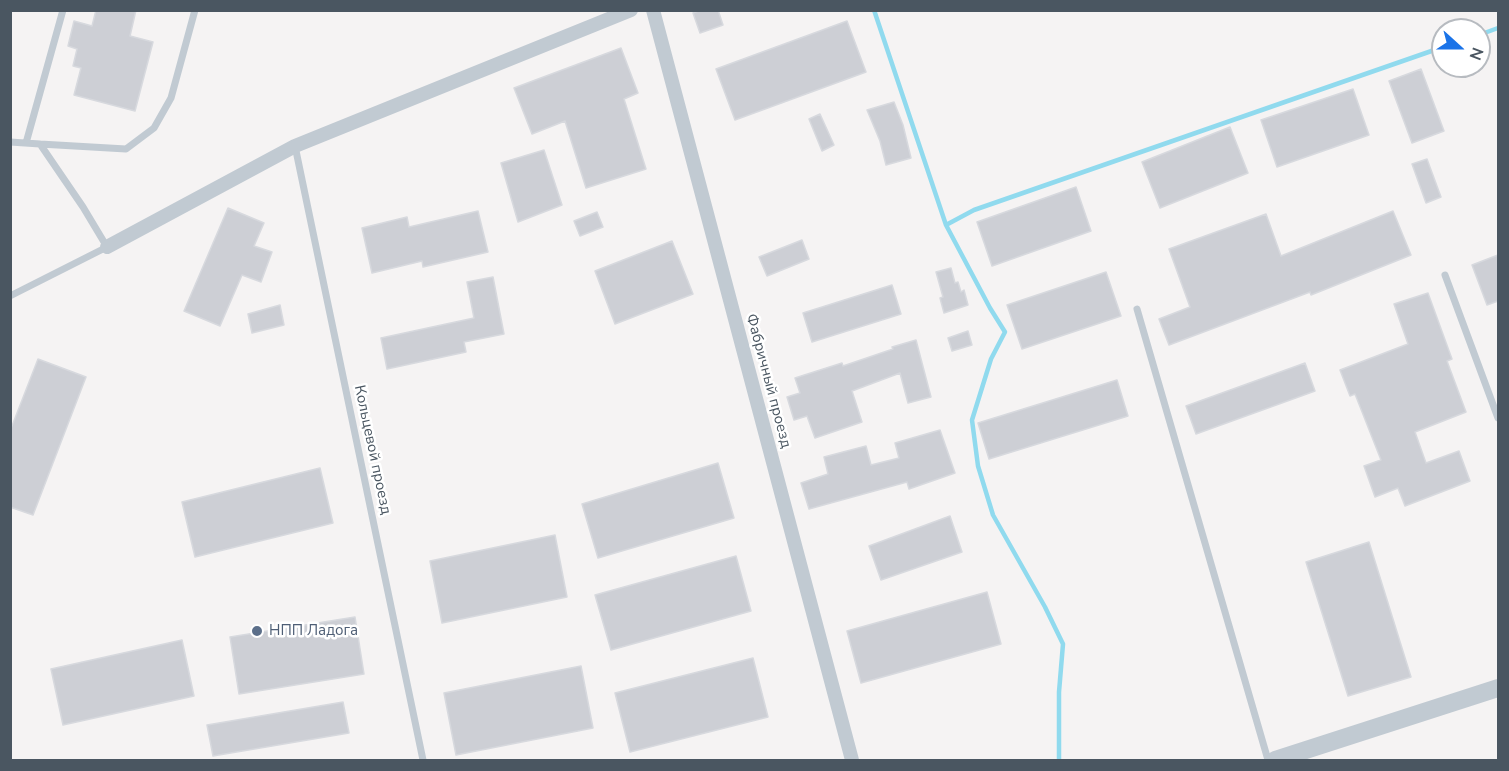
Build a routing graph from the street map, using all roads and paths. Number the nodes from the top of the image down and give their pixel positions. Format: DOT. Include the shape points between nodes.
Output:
graph roads {
  1 [pos="63,10"];
  2 [pos="195,10"];
  3 [pos="631,10"];
  4 [pos="653,10"];
  5 [pos="10,142"];
  6 [pos="26,143"];
  7 [pos="40,144"];
  8 [pos="295,146"];
  9 [pos="107,248"];
  10 [pos="1445,275"];
  11 [pos="10,296"];
  12 [pos="1137,309"];
  13 [pos="1498,418"];
  14 [pos="1498,688"];
  15 [pos="423,760"];
  16 [pos="852,760"];
  17 [pos="1268,760"];
  18 [pos="1275,760"];
  1 -- 6 [label="lane"];
  2 -- 7 [label="lane" via="171,98 154,128 126,149"];
  3 -- 8 [label="street"];
  4 -- 16 [label="street, Фабричный проезд"];
  5 -- 6 [label="lane"];
  6 -- 7 [label="lane"];
  7 -- 9 [label="lane"];
  8 -- 9 [label="street"];
  8 -- 15 [label="lane, Кольцевой проезд"];
  9 -- 11 [label="lane"];
  10 -- 13 [label="lane"];
  12 -- 17 [label="lane"];
  14 -- 18 [label="street"];
}
